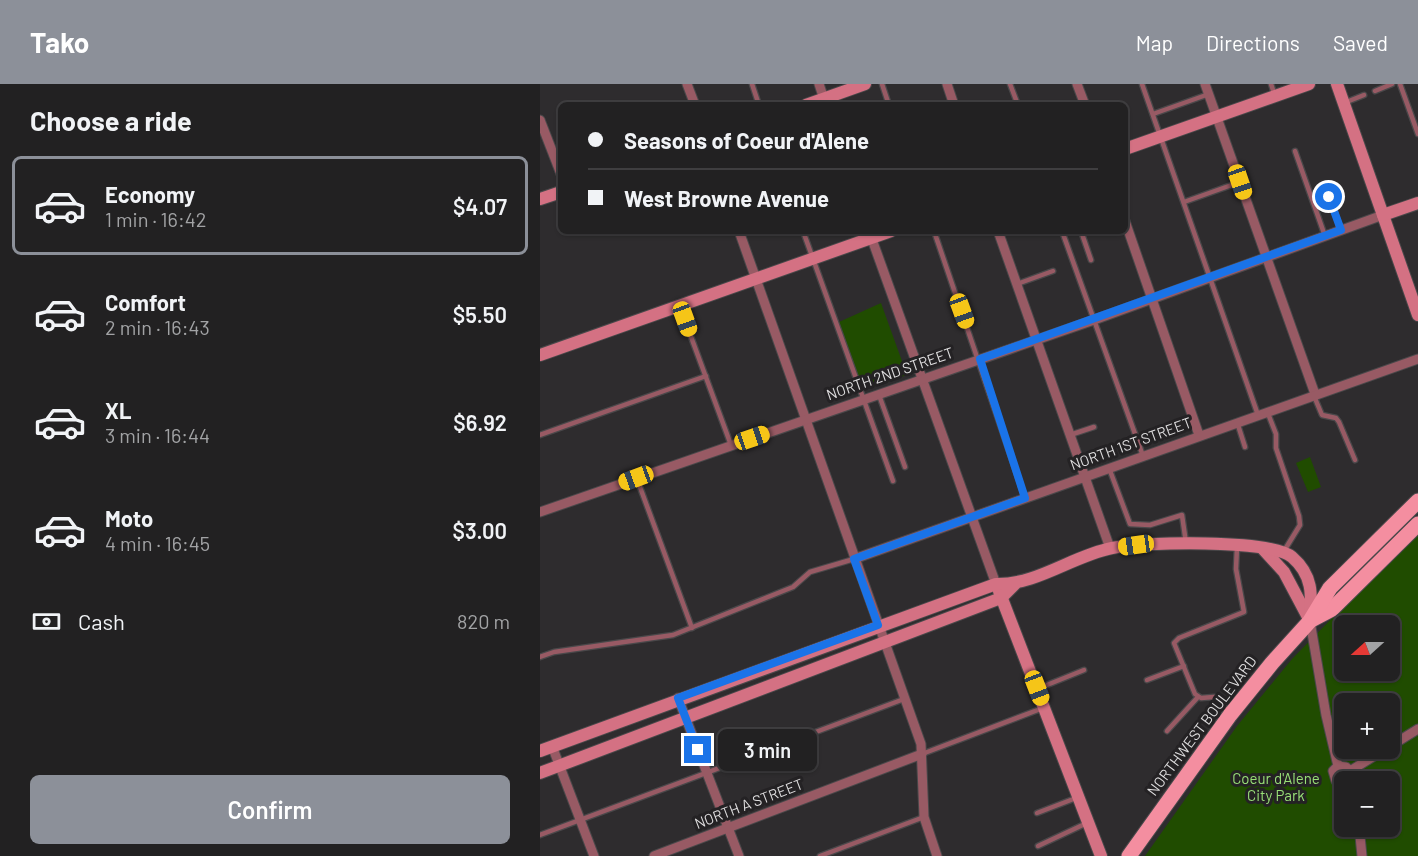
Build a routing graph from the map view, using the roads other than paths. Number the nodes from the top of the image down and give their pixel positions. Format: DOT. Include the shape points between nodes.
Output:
graph roads {
  1 [pos="687,84"];
  2 [pos="752,84"];
  3 [pos="819,84"];
  4 [pos="865,84"];
  5 [pos="882,84"];
  6 [pos="947,84"];
  7 [pos="1010,84"];
  8 [pos="1077,84"];
  9 [pos="1142,84"];
  10 [pos="1309,84"];
  11 [pos="1337,84"];
  12 [pos="1392,84"];
  13 [pos="1400,84"];
  14 [pos="1207,89"];
  15 [pos="1273,90"];
  16 [pos="1375,92"];
  17 [pos="1364,96"];
  18 [pos="694,102"];
  19 [pos="758,102"];
  20 [pos="825,102"];
  21 [pos="888,102"];
  22 [pos="953,102"];
  23 [pos="1017,102"];
  24 [pos="1084,102"];
  25 [pos="1343,103"];
  26 [pos="1153,114"];
  27 [pos="1217,116"];
  28 [pos="540,120"];
  29 [pos="1418,134"];
  30 [pos="1161,135"];
  31 [pos="1128,148"];
  32 [pos="1294,151"];
  33 [pos="558,166"];
  34 [pos="1240,182"];
  35 [pos="558,193"];
  36 [pos="1329,197"];
  37 [pos="540,199"];
  38 [pos="1184,202"];
  39 [pos="1418,203"];
  40 [pos="1383,215"];
  41 [pos="1128,230"];
  42 [pos="1341,230"];
  43 [pos="740,234"];
  44 [pos="804,234"];
  45 [pos="935,234"];
  46 [pos="999,234"];
  47 [pos="1064,234"];
  48 [pos="1082,234"];
  49 [pos="870,235"];
  50 [pos="1325,236"];
  51 [pos="1266,257"];
  52 [pos="813,258"];
  53 [pos="1091,260"];
  54 [pos="1053,272"];
  55 [pos="1210,277"];
  56 [pos="755,279"];
  57 [pos="1017,284"];
  58 [pos="1414,291"];
  59 [pos="1152,298"];
  60 [pos="680,305"];
  61 [pos="1417,311"];
  62 [pos="1094,320"];
  63 [pos="1036,340"];
  64 [pos="540,355"];
  65 [pos="980,359"];
  66 [pos="1418,359"];
  67 [pos="706,376"];
  68 [pos="922,380"];
  69 [pos="879,394"];
  70 [pos="1314,394"];
  71 [pos="864,400"];
  72 [pos="1263,413"];
  73 [pos="804,420"];
  74 [pos="1237,422"];
  75 [pos="1094,427"];
  76 [pos="540,435"];
  77 [pos="1070,435"];
  78 [pos="1199,435"];
  79 [pos="731,445"];
  80 [pos="1245,447"];
  81 [pos="1143,456"];
  82 [pos="1355,460"];
  83 [pos="905,467"];
  84 [pos="1109,468"];
  85 [pos="1085,477"];
  86 [pos="636,478"];
  87 [pos="892,481"];
  88 [pos="1025,498"];
  89 [pos="540,501"];
  90 [pos="1418,501"];
  91 [pos="542,512"];
  92 [pos="970,518"];
  93 [pos="1418,524"];
  94 [pos="1186,545"];
  95 [pos="1237,545"];
  96 [pos="1110,548"];
  97 [pos="1262,548"];
  98 [pos="1283,552"];
  99 [pos="854,559"];
  100 [pos="996,584"];
  101 [pos="1015,585"];
  102 [pos="1001,598"];
  103 [pos="1310,621"];
  104 [pos="878,625"];
  105 [pos="692,628"];
  106 [pos="884,644"];
  107 [pos="540,657"];
  108 [pos="781,661"];
  109 [pos="1184,666"];
  110 [pos="1084,670"];
  111 [pos="787,678"];
  112 [pos="1147,680"];
  113 [pos="1037,688"];
  114 [pos="1198,697"];
  115 [pos="678,698"];
  116 [pos="904,699"];
  117 [pos="1044,708"];
  118 [pos="1230,715"];
  119 [pos="686,718"];
  120 [pos="1418,729"];
  121 [pos="1167,730"];
  122 [pos="1400,740"];
  123 [pos="552,746"];
  124 [pos="540,751"];
  125 [pos="922,754"];
  126 [pos="1370,759"];
  127 [pos="560,766"];
  128 [pos="1338,766"];
  129 [pos="706,771"];
  130 [pos="1350,771"];
  131 [pos="540,773"];
  132 [pos="1334,779"];
  133 [pos="1078,797"];
  134 [pos="1037,813"];
  135 [pos="924,816"];
  136 [pos="581,820"];
  137 [pos="1088,823"];
  138 [pos="728,828"];
  139 [pos="540,836"];
  140 [pos="1360,837"];
  141 [pos="1038,846"];
  142 [pos="594,856"];
  143 [pos="654,856"];
  144 [pos="739,856"];
  145 [pos="820,856"];
  146 [pos="937,856"];
  147 [pos="1101,856"];
  148 [pos="1129,856"];
  149 [pos="1362,856"];
  1 -- 18 [label="street"];
  2 -- 19 [label="lane"];
  3 -- 20 [label="street"];
  4 -- 20 [label="main road"];
  5 -- 21 [label="lane"];
  6 -- 22 [label="street"];
  7 -- 23 [label="lane"];
  8 -- 24 [label="street"];
  9 -- 26 [label="lane"];
  10 -- 15 [label="main road"];
  11 -- 25 [label="main road"];
  12 -- 16 [label="lane"];
  13 -- 29 [label="lane"];
  14 -- 26 [label="lane"];
  14 -- 27 [label="street"];
  15 -- 27 [label="main road"];
  17 -- 25 [label="lane"];
  25 -- 40 [label="main road"];
  26 -- 30 [label="lane"];
  27 -- 30 [label="main road"];
  27 -- 34 [label="street"];
  28 -- 33 [label="street"];
  30 -- 31 [label="main road"];
  30 -- 38 [label="lane"];
  32 -- 50 [label="lane"];
  34 -- 38 [label="lane"];
  34 -- 51 [label="street"];
  35 -- 37 [label="main road"];
  36 -- 42 [label="lane"];
  38 -- 55 [label="lane"];
  39 -- 40 [label="main road, NORTH 2ND STREET"];
  40 -- 42 [label="street, NORTH 2ND STREET"];
  40 -- 58 [label="main road"];
  41 -- 59 [label="street"];
  42 -- 50 [label="street, NORTH 2ND STREET"];
  43 -- 56 [label="street"];
  44 -- 52 [label="lane"];
  45 -- 65 [label="lane"];
  46 -- 57 [label="street"];
  47 -- 62 [label="lane"];
  48 -- 53 [label="lane"];
  49 -- 52 [label="main road"];
  49 -- 68 [label="street"];
  50 -- 51 [label="street, NORTH 2ND STREET"];
  51 -- 55 [label="street, NORTH 2ND STREET"];
  51 -- 70 [label="street"];
  52 -- 56 [label="main road"];
  52 -- 71 [label="lane"];
  54 -- 57 [label="lane"];
  55 -- 59 [label="street, NORTH 2ND STREET"];
  55 -- 72 [label="lane"];
  56 -- 60 [label="main road"];
  56 -- 73 [label="street"];
  57 -- 63 [label="street"];
  58 -- 61 [label="main road"];
  59 -- 62 [label="street, NORTH 2ND STREET"];
  59 -- 78 [label="street"];
  60 -- 64 [label="main road"];
  60 -- 67 [label="lane"];
  62 -- 63 [label="street, NORTH 2ND STREET"];
  62 -- 81 [label="lane"];
  63 -- 65 [label="street, NORTH 2ND STREET"];
  63 -- 77 [label="street"];
  65 -- 68 [label="street, NORTH 2ND STREET"];
  65 -- 88 [label="lane"];
  66 -- 70 [label="street, NORTH 1ST STREET"];
  67 -- 76 [label="lane"];
  67 -- 79 [label="lane"];
  68 -- 69 [label="street, NORTH 2ND STREET"];
  68 -- 92 [label="street"];
  69 -- 71 [label="street, NORTH 2ND STREET"];
  69 -- 83 [label="lane"];
  70 -- 72 [label="street, NORTH 1ST STREET"];
  70 -- 82 [label="lane" via="1322,415 1339,422"];
  71 -- 73 [label="street, NORTH 2ND STREET"];
  71 -- 87 [label="lane"];
  72 -- 74 [label="street, NORTH 1ST STREET"];
  72 -- 98 [label="lane" via="1276,434 1276,448 1299,516 1300,525"];
  73 -- 79 [label="street, NORTH 2ND STREET"];
  73 -- 99 [label="street"];
  74 -- 78 [label="street, NORTH 1ST STREET"];
  74 -- 80 [label="lane"];
  75 -- 77 [label="lane"];
  77 -- 85 [label="street"];
  78 -- 81 [label="street, NORTH 1ST STREET"];
  79 -- 86 [label="street, NORTH 2ND STREET"];
  81 -- 84 [label="street, NORTH 1ST STREET"];
  84 -- 85 [label="street, NORTH 1ST STREET"];
  84 -- 94 [label="lane" via="1131,524 1150,525 1182,515"];
  85 -- 88 [label="street, NORTH 1ST STREET"];
  85 -- 96 [label="street"];
  86 -- 91 [label="street, NORTH 2ND STREET"];
  86 -- 105 [label="lane"];
  88 -- 92 [label="street, NORTH 1ST STREET"];
  89 -- 91 [label="street"];
  90 -- 103 [label="main road, NORTHWEST BOULEVARD" via="1330,588"];
  92 -- 99 [label="street, NORTH 1ST STREET"];
  92 -- 100 [label="street"];
  93 -- 103 [label="main road, NORTHWEST BOULEVARD" via="1332,609"];
  94 -- 95 [label="main road"];
  94 -- 96 [label="main road"];
  95 -- 97 [label="main road"];
  95 -- 109 [label="lane" via="1236,569 1244,612 1176,639 1174,643"];
  96 -- 101 [label="main road"];
  97 -- 98 [label="main road"];
  97 -- 103 [label="main road" via="1284,572"];
  98 -- 103 [label="main road" via="1294,559 1312,589"];
  99 -- 104 [label="street"];
  99 -- 105 [label="lane" via="810,572 793,587"];
  100 -- 101 [label="main road"];
  100 -- 102 [label="main road"];
  100 -- 104 [label="main road"];
  101 -- 102 [label="main road"];
  102 -- 106 [label="main road"];
  102 -- 113 [label="main road"];
  103 -- 118 [label="main road, NORTHWEST BOULEVARD"];
  103 -- 128 [label="street"];
  104 -- 106 [label="street"];
  104 -- 108 [label="main road"];
  105 -- 107 [label="lane" via="663,638"];
  106 -- 111 [label="main road"];
  106 -- 116 [label="street"];
  108 -- 111 [label="street"];
  108 -- 115 [label="main road"];
  109 -- 112 [label="lane"];
  109 -- 114 [label="lane"];
  110 -- 113 [label="lane"];
  111 -- 119 [label="main road"];
  113 -- 117 [label="main road"];
  114 -- 118 [label="lane" via="1214,697"];
  114 -- 121 [label="lane"];
  115 -- 119 [label="street"];
  115 -- 123 [label="main road"];
  116 -- 125 [label="street"];
  116 -- 129 [label="lane"];
  117 -- 125 [label="lane"];
  117 -- 133 [label="main road"];
  118 -- 148 [label="main road, NORTHWEST BOULEVARD"];
  119 -- 127 [label="main road"];
  119 -- 129 [label="street"];
  120 -- 122 [label="street"];
  123 -- 124 [label="main road"];
  123 -- 127 [label="street"];
  125 -- 135 [label="street"];
  125 -- 138 [label="street, NORTH A STREET"];
  126 -- 130 [label="street"];
  127 -- 131 [label="main road"];
  127 -- 136 [label="street"];
  128 -- 130 [label="street"];
  128 -- 132 [label="street" via="1333,771"];
  129 -- 136 [label="lane"];
  129 -- 138 [label="street"];
  133 -- 134 [label="lane"];
  133 -- 137 [label="main road"];
  135 -- 145 [label="lane"];
  135 -- 146 [label="street"];
  136 -- 139 [label="lane"];
  136 -- 142 [label="street"];
  137 -- 141 [label="lane"];
  137 -- 147 [label="main road"];
  138 -- 143 [label="street, NORTH A STREET"];
  138 -- 144 [label="street"];
  140 -- 149 [label="street"];
}
